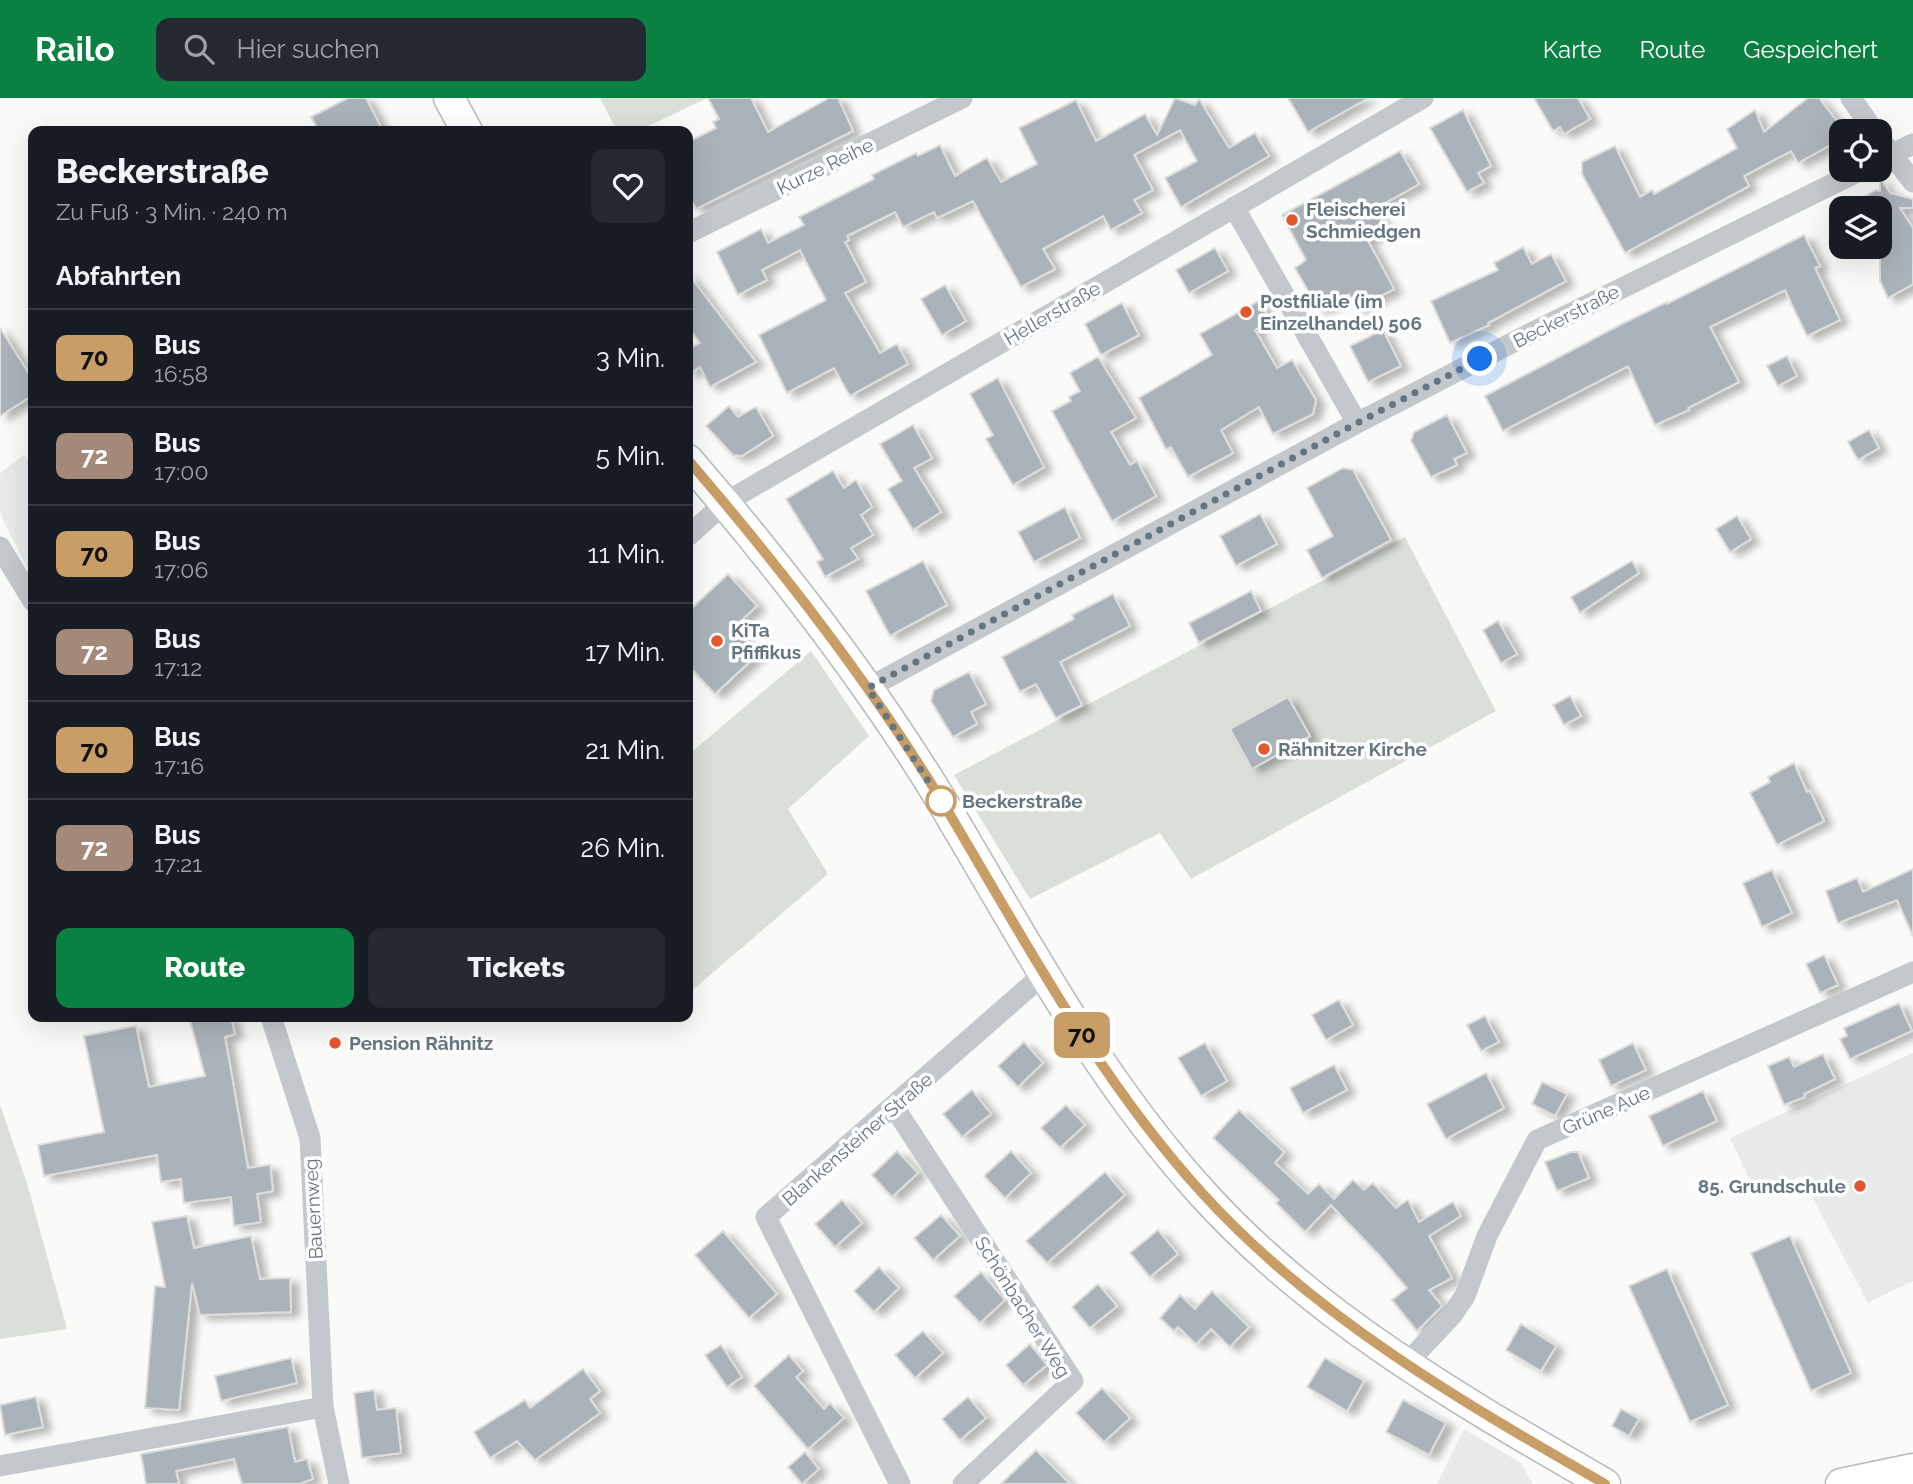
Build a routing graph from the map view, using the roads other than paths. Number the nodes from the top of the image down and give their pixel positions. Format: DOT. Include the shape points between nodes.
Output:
graph roads {
  1 [pos="449,98"];
  2 [pos="962,98"];
  3 [pos="1423,98"];
  4 [pos="1851,98"];
  5 [pos="1866,119"];
  6 [pos="464,126"];
  7 [pos="1913,144"];
  8 [pos="1892,149"];
  9 [pos="1892,160"];
  10 [pos="1837,182"];
  11 [pos="1913,182"];
  12 [pos="1234,207"];
  13 [pos="693,231"];
  14 [pos="1357,423"];
  15 [pos="693,466"];
  16 [pos="725,503"];
  17 [pos="693,532"];
  18 [pos="0,547"];
  19 [pos="28,593"];
  20 [pos="868,688"];
  21 [pos="1913,972"];
  22 [pos="1044,974"];
  23 [pos="273,1022"];
  24 [pos="894,1107"];
  25 [pos="1406,1364"];
  26 [pos="323,1408"];
  27 [pos="1547,1450"];
  28 [pos="0,1466"];
  29 [pos="1913,1469"];
  30 [pos="340,1484"];
  31 [pos="900,1484"];
  32 [pos="963,1484"];
  33 [pos="1558,1484"];
  34 [pos="1605,1484"];
  35 [pos="1842,1484"];
  1 -- 6 [label="street"];
  2 -- 13 [label="street, Kurze Reihe"];
  3 -- 12 [label="street, Hellerstraße"];
  4 -- 5 [label="street"];
  7 -- 8 [label="street"];
  9 -- 11 [label="street"];
  10 -- 14 [label="street, Beckerstraße"];
  12 -- 14 [label="street"];
  12 -- 16 [label="street, Hellerstraße"];
  14 -- 20 [label="street, Beckerstraße"];
  15 -- 16 [label="street"];
  16 -- 17 [label="street, Hellerstraße"];
  16 -- 20 [label="street"];
  18 -- 19 [label="street"];
  20 -- 22 [label="street"];
  21 -- 25 [label="street, Grüne Aue" via="1537,1140 1487,1236 1465,1296"];
  22 -- 24 [label="street, Blankensteiner Straße"];
  22 -- 25 [label="street" via="1115,1084 1205,1196 1294,1281"];
  23 -- 26 [label="street, Bauernweg" via="310,1138"];
  24 -- 31 [label="street, Blankensteiner Straße" via="766,1217"];
  24 -- 32 [label="street, Schönbacher Weg" via="1073,1381"];
  25 -- 27 [label="street"];
  26 -- 28 [label="street"];
  26 -- 30 [label="street, Bauernweg"];
  27 -- 33 [label="street"];
  27 -- 34 [label="street"];
  29 -- 35 [label="street"];
}
